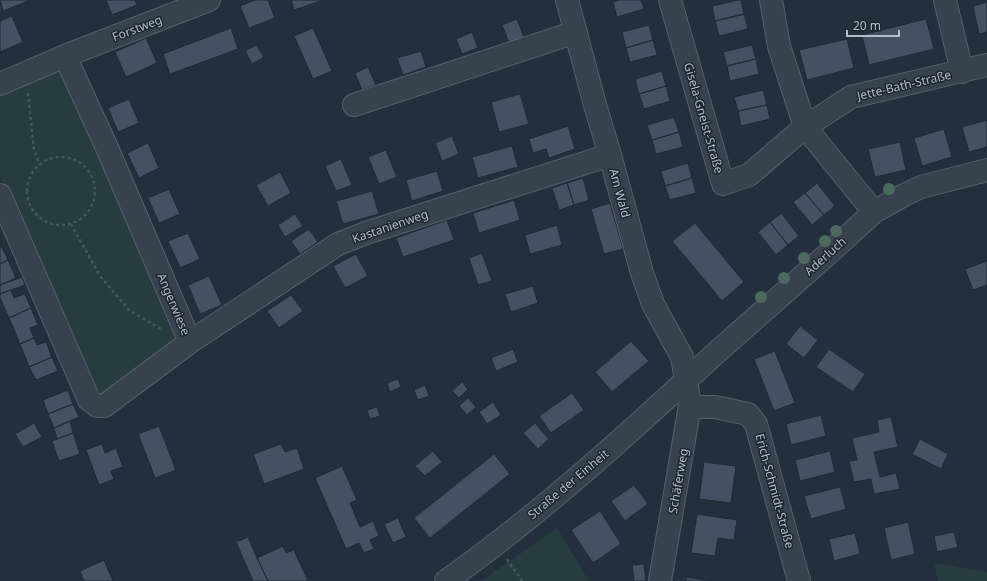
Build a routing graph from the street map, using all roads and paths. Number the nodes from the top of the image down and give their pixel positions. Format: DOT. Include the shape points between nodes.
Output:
graph roads {
  1 [pos="209,0"];
  2 [pos="567,0"];
  3 [pos="670,0"];
  4 [pos="771,0"];
  5 [pos="945,0"];
  6 [pos="576,32"];
  7 [pos="65,56"];
  8 [pos="987,65"];
  9 [pos="962,72"];
  10 [pos="26,73"];
  11 [pos="0,84"];
  12 [pos="354,106"];
  13 [pos="805,127"];
  14 [pos="610,155"];
  15 [pos="40,165"];
  16 [pos="987,170"];
  17 [pos="0,195"];
  18 [pos="874,212"];
  19 [pos="71,224"];
  20 [pos="188,337"];
  21 [pos="686,381"];
  22 [pos="691,407"];
  23 [pos="496,544"];
  24 [pos="446,581"];
  25 [pos="522,581"];
  26 [pos="660,581"];
  27 [pos="799,581"];
  1 -- 7 [label="street, Forstweg"];
  2 -- 6 [label="street, Am Wald"];
  3 -- 13 [label="street, Gisela-Gneist-Straße" via="723,184 749,175"];
  4 -- 13 [label="street" via="779,46"];
  5 -- 9 [label="street"];
  6 -- 12 [label="street"];
  6 -- 14 [label="street, Am Wald"];
  7 -- 10 [label="street"];
  7 -- 20 [label="street, Angerwiese"];
  8 -- 9 [label="street, Jette-Bath-Straße"];
  9 -- 13 [label="street, Jette-Bath-Straße" via="851,97"];
  10 -- 11 [label="street"];
  10 -- 15 [label="path" via="34,150"];
  13 -- 18 [label="street"];
  14 -- 20 [label="street, Kastanienweg" via="338,244"];
  14 -- 21 [label="street, Am Wald" via="642,273 653,304 682,357"];
  15 -- 19 [label="path" via="32,173 28,184 30,206 46,222 56,225"];
  15 -- 19 [label="path" via="50,159 61,157 82,164 90,173 94,183 93,205 87,214"];
  16 -- 18 [label="street, Aderluch" via="921,187"];
  17 -- 20 [label="street, Angerwiese" via="89,400 97,406 104,406"];
  18 -- 21 [label="street, Aderluch"];
  19 -- 20 [label="path" via="100,276 129,310 159,328"];
  21 -- 22 [label="street, Schäferweg"];
  21 -- 23 [label="street, Straße der Einheit" via="556,496"];
  22 -- 26 [label="street, Schäferweg"];
  22 -- 27 [label="street, Erich-Schmidt-Straße" via="715,407 748,414 756,424"];
  23 -- 24 [label="street, Straße der Einheit"];
  23 -- 25 [label="path"];
}
